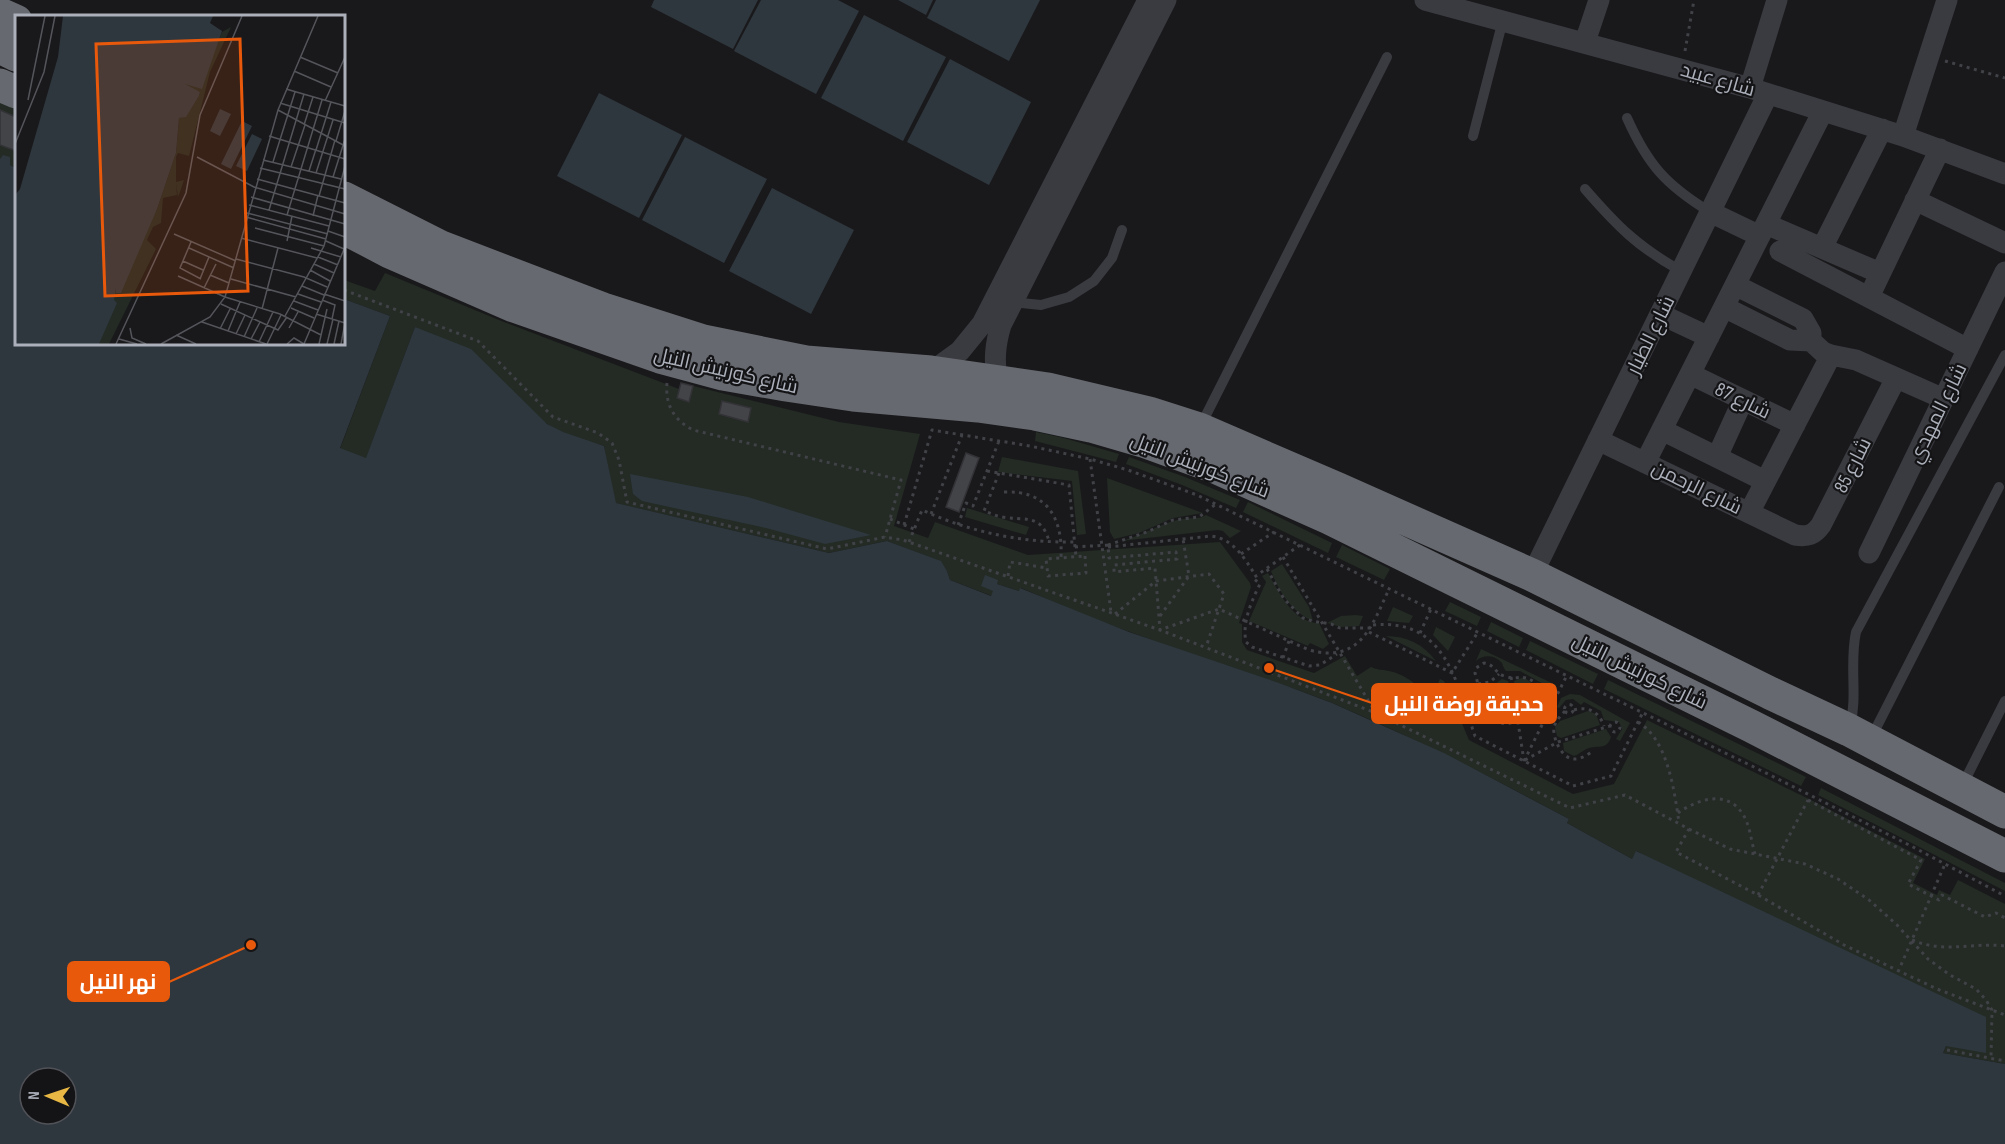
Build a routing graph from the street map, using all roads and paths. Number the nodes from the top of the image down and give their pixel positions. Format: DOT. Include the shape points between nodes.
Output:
graph roads {
  1 [pos="1148,0"];
  2 [pos="1166,0"];
  3 [pos="1425,0"];
  4 [pos="1599,0"];
  5 [pos="1694,0"];
  6 [pos="1777,0"];
  7 [pos="1947,0"];
  8 [pos="0,14"];
  9 [pos="1503,20"];
  10 [pos="15,21"];
  11 [pos="1585,42"];
  12 [pos="0,47"];
  13 [pos="15,54"];
  14 [pos="1387,57"];
  15 [pos="1929,57"];
  16 [pos="1682,69"];
  17 [pos="2005,78"];
  18 [pos="0,85"];
  19 [pos="1759,91"];
  20 [pos="15,92"];
  21 [pos="1823,111"];
  22 [pos="1627,118"];
  23 [pos="1882,129"];
  24 [pos="1473,135"];
  25 [pos="1903,136"];
  26 [pos="1940,149"];
  27 [pos="2005,174"];
  28 [pos="1585,189"];
  29 [pos="345,199"];
  30 [pos="1915,200"];
  31 [pos="1710,212"];
  32 [pos="346,230"];
  33 [pos="1122,230"];
  34 [pos="1763,230"];
  35 [pos="2005,243"];
  36 [pos="1822,248"];
  37 [pos="1780,250"];
  38 [pos="1681,271"];
  39 [pos="2005,272"];
  40 [pos="1880,273"];
  41 [pos="1735,285"];
  42 [pos="345,290"];
  43 [pos="1869,297"];
  44 [pos="1012,302"];
  45 [pos="1724,307"];
  46 [pos="1660,314"];
  47 [pos="1709,337"];
  48 [pos="1811,341"];
  49 [pos="1968,350"];
  50 [pos="1831,355"];
  51 [pos="2005,355"];
  52 [pos="931,372"];
  53 [pos="1690,374"];
  54 [pos="1896,378"];
  55 [pos="997,380"];
  56 [pos="667,385"];
  57 [pos="1944,399"];
  58 [pos="1743,400"];
  59 [pos="1795,425"];
  60 [pos="1199,429"];
  61 [pos="1662,430"];
  62 [pos="962,435"];
  63 [pos="1598,440"];
  64 [pos="999,441"];
  65 [pos="1717,457"];
  66 [pos="1090,459"];
  67 [pos="1646,462"];
  68 [pos="987,471"];
  69 [pos="999,473"];
  70 [pos="1765,481"];
  71 [pos="1999,487"];
  72 [pos="1004,492"];
  73 [pos="1216,504"];
  74 [pos="1749,513"];
  75 [pos="931,514"];
  76 [pos="890,519"];
  77 [pos="904,525"];
  78 [pos="958,525"];
  79 [pos="914,529"];
  80 [pos="1274,532"];
  81 [pos="1796,535"];
  82 [pos="885,537"];
  83 [pos="1183,539"];
  84 [pos="909,542"];
  85 [pos="1049,542"];
  86 [pos="1062,542"];
  87 [pos="1075,542"];
  88 [pos="1102,545"];
  89 [pos="1300,545"];
  90 [pos="1108,546"];
  91 [pos="1075,547"];
  92 [pos="1869,553"];
  93 [pos="1241,554"];
  94 [pos="1076,556"];
  95 [pos="1283,557"];
  96 [pos="1061,558"];
  97 [pos="1047,568"];
  98 [pos="1267,568"];
  99 [pos="1008,576"];
  100 [pos="1190,576"];
  101 [pos="1256,576"];
  102 [pos="1532,576"];
  103 [pos="1156,581"];
  104 [pos="1389,588"];
  105 [pos="1219,609"];
  106 [pos="1431,609"];
  107 [pos="1113,613"];
  108 [pos="1159,618"];
  109 [pos="1246,621"];
  110 [pos="1322,623"];
  111 [pos="1371,628"];
  112 [pos="1160,630"];
  113 [pos="1478,632"];
  114 [pos="1420,633"];
  115 [pos="1289,641"];
  116 [pos="1206,647"];
  117 [pos="1339,652"];
  118 [pos="1283,658"];
  119 [pos="1452,673"];
  120 [pos="1499,674"];
  121 [pos="1567,675"];
  122 [pos="1511,677"];
  123 [pos="1478,684"];
  124 [pos="1770,693"];
  125 [pos="2005,701"];
  126 [pos="1574,710"];
  127 [pos="1565,711"];
  128 [pos="1643,712"];
  129 [pos="1376,713"];
  130 [pos="1518,721"];
  131 [pos="1638,722"];
  132 [pos="1604,726"];
  133 [pos="1610,726"];
  134 [pos="1751,726"];
  135 [pos="1859,735"];
  136 [pos="1558,742"];
  137 [pos="1593,751"];
  138 [pos="1524,761"];
  139 [pos="1832,767"];
  140 [pos="1960,789"];
  141 [pos="2005,812"];
  142 [pos="1678,813"];
  143 [pos="1680,823"];
  144 [pos="1689,829"];
  145 [pos="1755,854"];
  146 [pos="2005,856"];
  147 [pos="1778,857"];
  148 [pos="1945,864"];
  149 [pos="1758,895"];
  150 [pos="1931,896"];
  151 [pos="2005,896"];
  152 [pos="2005,918"];
  153 [pos="1912,940"];
  154 [pos="2005,946"];
  155 [pos="1898,972"];
  156 [pos="1992,1010"];
  157 [pos="2005,1015"];
  158 [pos="1947,1050"];
  159 [pos="1990,1059"];
  160 [pos="2005,1061"];
  1 -- 52 [label="street" via="982,324 960,351"];
  2 -- 44 [label="street"];
  3 -- 9 [label="street, شارع عبيد"];
  4 -- 11 [label="street"];
  5 -- 16 [label="path"];
  6 -- 19 [label="street, شارع الطيار"];
  7 -- 15 [label="street"];
  8 -- 10 [label="highway"];
  9 -- 11 [label="street, شارع عبيد"];
  9 -- 24 [label="lane"];
  11 -- 16 [label="street, شارع عبيد"];
  12 -- 13 [label="highway"];
  14 -- 60 [label="lane"];
  15 -- 17 [label="path"];
  15 -- 25 [label="street"];
  16 -- 19 [label="street, شارع عبيد"];
  18 -- 20 [label="highway"];
  19 -- 21 [label="street, شارع عبيد"];
  19 -- 31 [label="street, شارع الطيار"];
  21 -- 23 [label="street, شارع عبيد"];
  21 -- 34 [label="street"];
  22 -- 31 [label="lane" via="1640,147 1659,173"];
  23 -- 25 [label="street, شارع عبيد"];
  23 -- 36 [label="street"];
  25 -- 26 [label="street, شارع عبيد"];
  26 -- 27 [label="street, شارع عبيد"];
  26 -- 30 [label="street"];
  28 -- 38 [label="lane" via="1629,237"];
  29 -- 52 [label="highway, شارع كورنيش النيل" via="441,247 703,341 806,362"];
  30 -- 35 [label="street"];
  30 -- 40 [label="street"];
  31 -- 34 [label="street"];
  31 -- 38 [label="street, شارع الطيار"];
  32 -- 134 [label="highway, شارع كورنيش النيل" via="514,306 660,357 723,374 853,395 1035,414 1146,442 1329,518"];
  33 -- 44 [label="lane" via="1112,258 1094,281 1069,297 1041,305"];
  34 -- 36 [label="street"];
  34 -- 41 [label="street"];
  36 -- 40 [label="street"];
  37 -- 43 [label="street"];
  38 -- 46 [label="street, شارع الطيار"];
  39 -- 49 [label="street, شارع المهدي"];
  40 -- 43 [label="street"];
  41 -- 45 [label="street"];
  41 -- 48 [label="street" via="1803,319"];
  42 -- 82 [label="path" via="478,341 553,417 598,433 612,443 627,502 827,549"];
  43 -- 49 [label="street"];
  44 -- 55 [label="street" via="995,343"];
  45 -- 47 [label="street"];
  45 -- 48 [label="street" via="1790,340"];
  46 -- 47 [label="street"];
  46 -- 63 [label="street, شارع الطيار"];
  47 -- 53 [label="street"];
  48 -- 50 [label="street"];
  49 -- 57 [label="street, شارع المهدي"];
  50 -- 54 [label="street" via="1856,360"];
  50 -- 59 [label="street"];
  51 -- 135 [label="lane" via="1856,632 1853,646"];
  52 -- 55 [label="highway, شارع كورنيش النيل"];
  53 -- 58 [label="street, شارع 87"];
  53 -- 61 [label="street"];
  54 -- 57 [label="street"];
  54 -- 81 [label="street, شارع 85" via="1821,525 1815,533"];
  55 -- 60 [label="highway, شارع كورنيش النيل" via="1099,400"];
  56 -- 76 [label="path" via="672,412 693,430 901,480"];
  57 -- 92 [label="street, شارع المهدي"];
  58 -- 59 [label="street, شارع 87"];
  58 -- 65 [label="street"];
  59 -- 70 [label="street"];
  60 -- 102 [label="highway, شارع كورنيش النيل"];
  61 -- 65 [label="street"];
  61 -- 67 [label="street"];
  62 -- 64 [label="path"];
  62 -- 75 [label="path"];
  62 -- 77 [label="path" via="932,429"];
  63 -- 67 [label="street, شارع الرحمن"];
  63 -- 102 [label="street, شارع الطيار"];
  64 -- 66 [label="path"];
  64 -- 68 [label="path"];
  65 -- 70 [label="street"];
  66 -- 73 [label="path"];
  66 -- 88 [label="path"];
  67 -- 74 [label="street, شارع الرحمن"];
  68 -- 69 [label="path"];
  68 -- 78 [label="path" via="973,506 966,503"];
  69 -- 85 [label="path" via="984,511 1033,520 1044,529"];
  69 -- 87 [label="path" via="1069,485"];
  70 -- 74 [label="street"];
  71 -- 135 [label="lane"];
  72 -- 86 [label="path" via="1025,494 1044,504 1057,521"];
  73 -- 80 [label="path"];
  73 -- 90 [label="path" via="1199,517 1173,520"];
  74 -- 81 [label="street, شارع الرحمن"];
  75 -- 78 [label="path"];
  75 -- 79 [label="path" via="922,510"];
  76 -- 77 [label="path"];
  76 -- 82 [label="path"];
  77 -- 79 [label="path"];
  78 -- 85 [label="path"];
  79 -- 84 [label="path"];
  80 -- 89 [label="path"];
  80 -- 93 [label="path"];
  82 -- 84 [label="path"];
  83 -- 90 [label="path"];
  83 -- 93 [label="path" via="1218,537"];
  83 -- 100 [label="path"];
  84 -- 99 [label="path"];
  85 -- 86 [label="path"];
  86 -- 87 [label="path"];
  86 -- 96 [label="path"];
  87 -- 91 [label="path"];
  88 -- 90 [label="path"];
  88 -- 91 [label="path"];
  88 -- 107 [label="path"];
  89 -- 95 [label="path"];
  89 -- 104 [label="path"];
  90 -- 103 [label="path" via="1109,558 1176,552 1177,559 1114,565 1114,572 1155,568"];
  91 -- 94 [label="path"];
  93 -- 101 [label="path"];
  94 -- 96 [label="path"];
  94 -- 97 [label="path" via="1085,556 1086,573 1048,576"];
  95 -- 98 [label="path"];
  95 -- 110 [label="path"];
  96 -- 97 [label="path" via="1046,559"];
  97 -- 99 [label="path" via="1010,562"];
  98 -- 101 [label="path"];
  98 -- 110 [label="path" via="1292,607 1303,618"];
  99 -- 107 [label="path"];
  100 -- 103 [label="path"];
  100 -- 105 [label="path" via="1209,574 1224,594"];
  100 -- 108 [label="path"];
  101 -- 109 [label="path" via="1253,578 1260,585"];
  102 -- 124 [label="highway, شارع كورنيش النيل"];
  103 -- 107 [label="path"];
  103 -- 108 [label="path"];
  104 -- 106 [label="path"];
  104 -- 111 [label="path"];
  105 -- 109 [label="path"];
  105 -- 112 [label="path"];
  105 -- 116 [label="path"];
  106 -- 113 [label="path"];
  106 -- 114 [label="path"];
  107 -- 112 [label="path"];
  108 -- 112 [label="path"];
  109 -- 115 [label="path"];
  109 -- 118 [label="path" via="1248,645"];
  110 -- 111 [label="path" via="1340,628"];
  110 -- 117 [label="path"];
  111 -- 114 [label="path" via="1397,625"];
  111 -- 117 [label="path" via="1358,643"];
  111 -- 119 [label="path"];
  112 -- 116 [label="path"];
  113 -- 119 [label="path"];
  113 -- 121 [label="path"];
  114 -- 119 [label="path" via="1441,651"];
  115 -- 117 [label="path" via="1319,653"];
  115 -- 118 [label="path"];
  116 -- 129 [label="path"];
  117 -- 118 [label="path" via="1315,666"];
  117 -- 129 [label="path"];
  119 -- 138 [label="path" via="1475,736"];
  120 -- 122 [label="path"];
  120 -- 123 [label="path" via="1490,682"];
  120 -- 123 [label="path" via="1489,664 1479,665 1475,673"];
  121 -- 128 [label="path"];
  121 -- 138 [label="path"];
  122 -- 130 [label="path"];
  122 -- 130 [label="path" via="1527,677 1545,692 1534,715"];
  123 -- 130 [label="path" via="1473,695 1479,709 1500,724"];
  124 -- 134 [label="highway" via="1775,712 1770,721"];
  124 -- 135 [label="highway, شارع كورنيش النيل"];
  125 -- 140 [label="lane"];
  126 -- 127 [label="path" via="1570,714"];
  126 -- 127 [label="path" via="1568,704"];
  126 -- 132 [label="path" via="1593,710"];
  127 -- 136 [label="path" via="1555,725"];
  128 -- 131 [label="path"];
  128 -- 148 [label="path"];
  129 -- 143 [label="path" via="1570,808 1624,795"];
  130 -- 138 [label="path"];
  131 -- 138 [label="path" via="1611,777 1573,786"];
  131 -- 142 [label="path" via="1660,745"];
  132 -- 133 [label="path"];
  132 -- 136 [label="path"];
  134 -- 139 [label="highway, شارع كورنيش النيل"];
  135 -- 139 [label="highway" via="1841,734 1834,741 1830,749"];
  135 -- 140 [label="highway, شارع كورنيش النيل"];
  136 -- 137 [label="path" via="1561,752 1570,759"];
  136 -- 138 [label="path"];
  139 -- 146 [label="highway, شارع كورنيش النيل"];
  140 -- 141 [label="highway, شارع كورنيش النيل"];
  142 -- 143 [label="path"];
  142 -- 145 [label="path" via="1710,798 1732,803 1743,814"];
  143 -- 144 [label="path"];
  144 -- 145 [label="path" via="1723,846"];
  144 -- 149 [label="path" via="1676,852"];
  145 -- 147 [label="path"];
  147 -- 149 [label="path"];
  147 -- 150 [label="path" via="1808,799 1921,860 1908,884"];
  147 -- 153 [label="path" via="1805,864 1854,889"];
  148 -- 150 [label="path"];
  148 -- 151 [label="path"];
  149 -- 155 [label="path"];
  150 -- 152 [label="path" via="1939,900 1942,895 1985,917 1996,914"];
  150 -- 153 [label="path"];
  153 -- 154 [label="path" via="1946,948"];
  153 -- 155 [label="path"];
  153 -- 156 [label="path" via="1939,968 1982,994"];
  155 -- 156 [label="path"];
  156 -- 157 [label="path"];
  156 -- 159 [label="path"];
  158 -- 159 [label="path"];
  159 -- 160 [label="path"];
}
